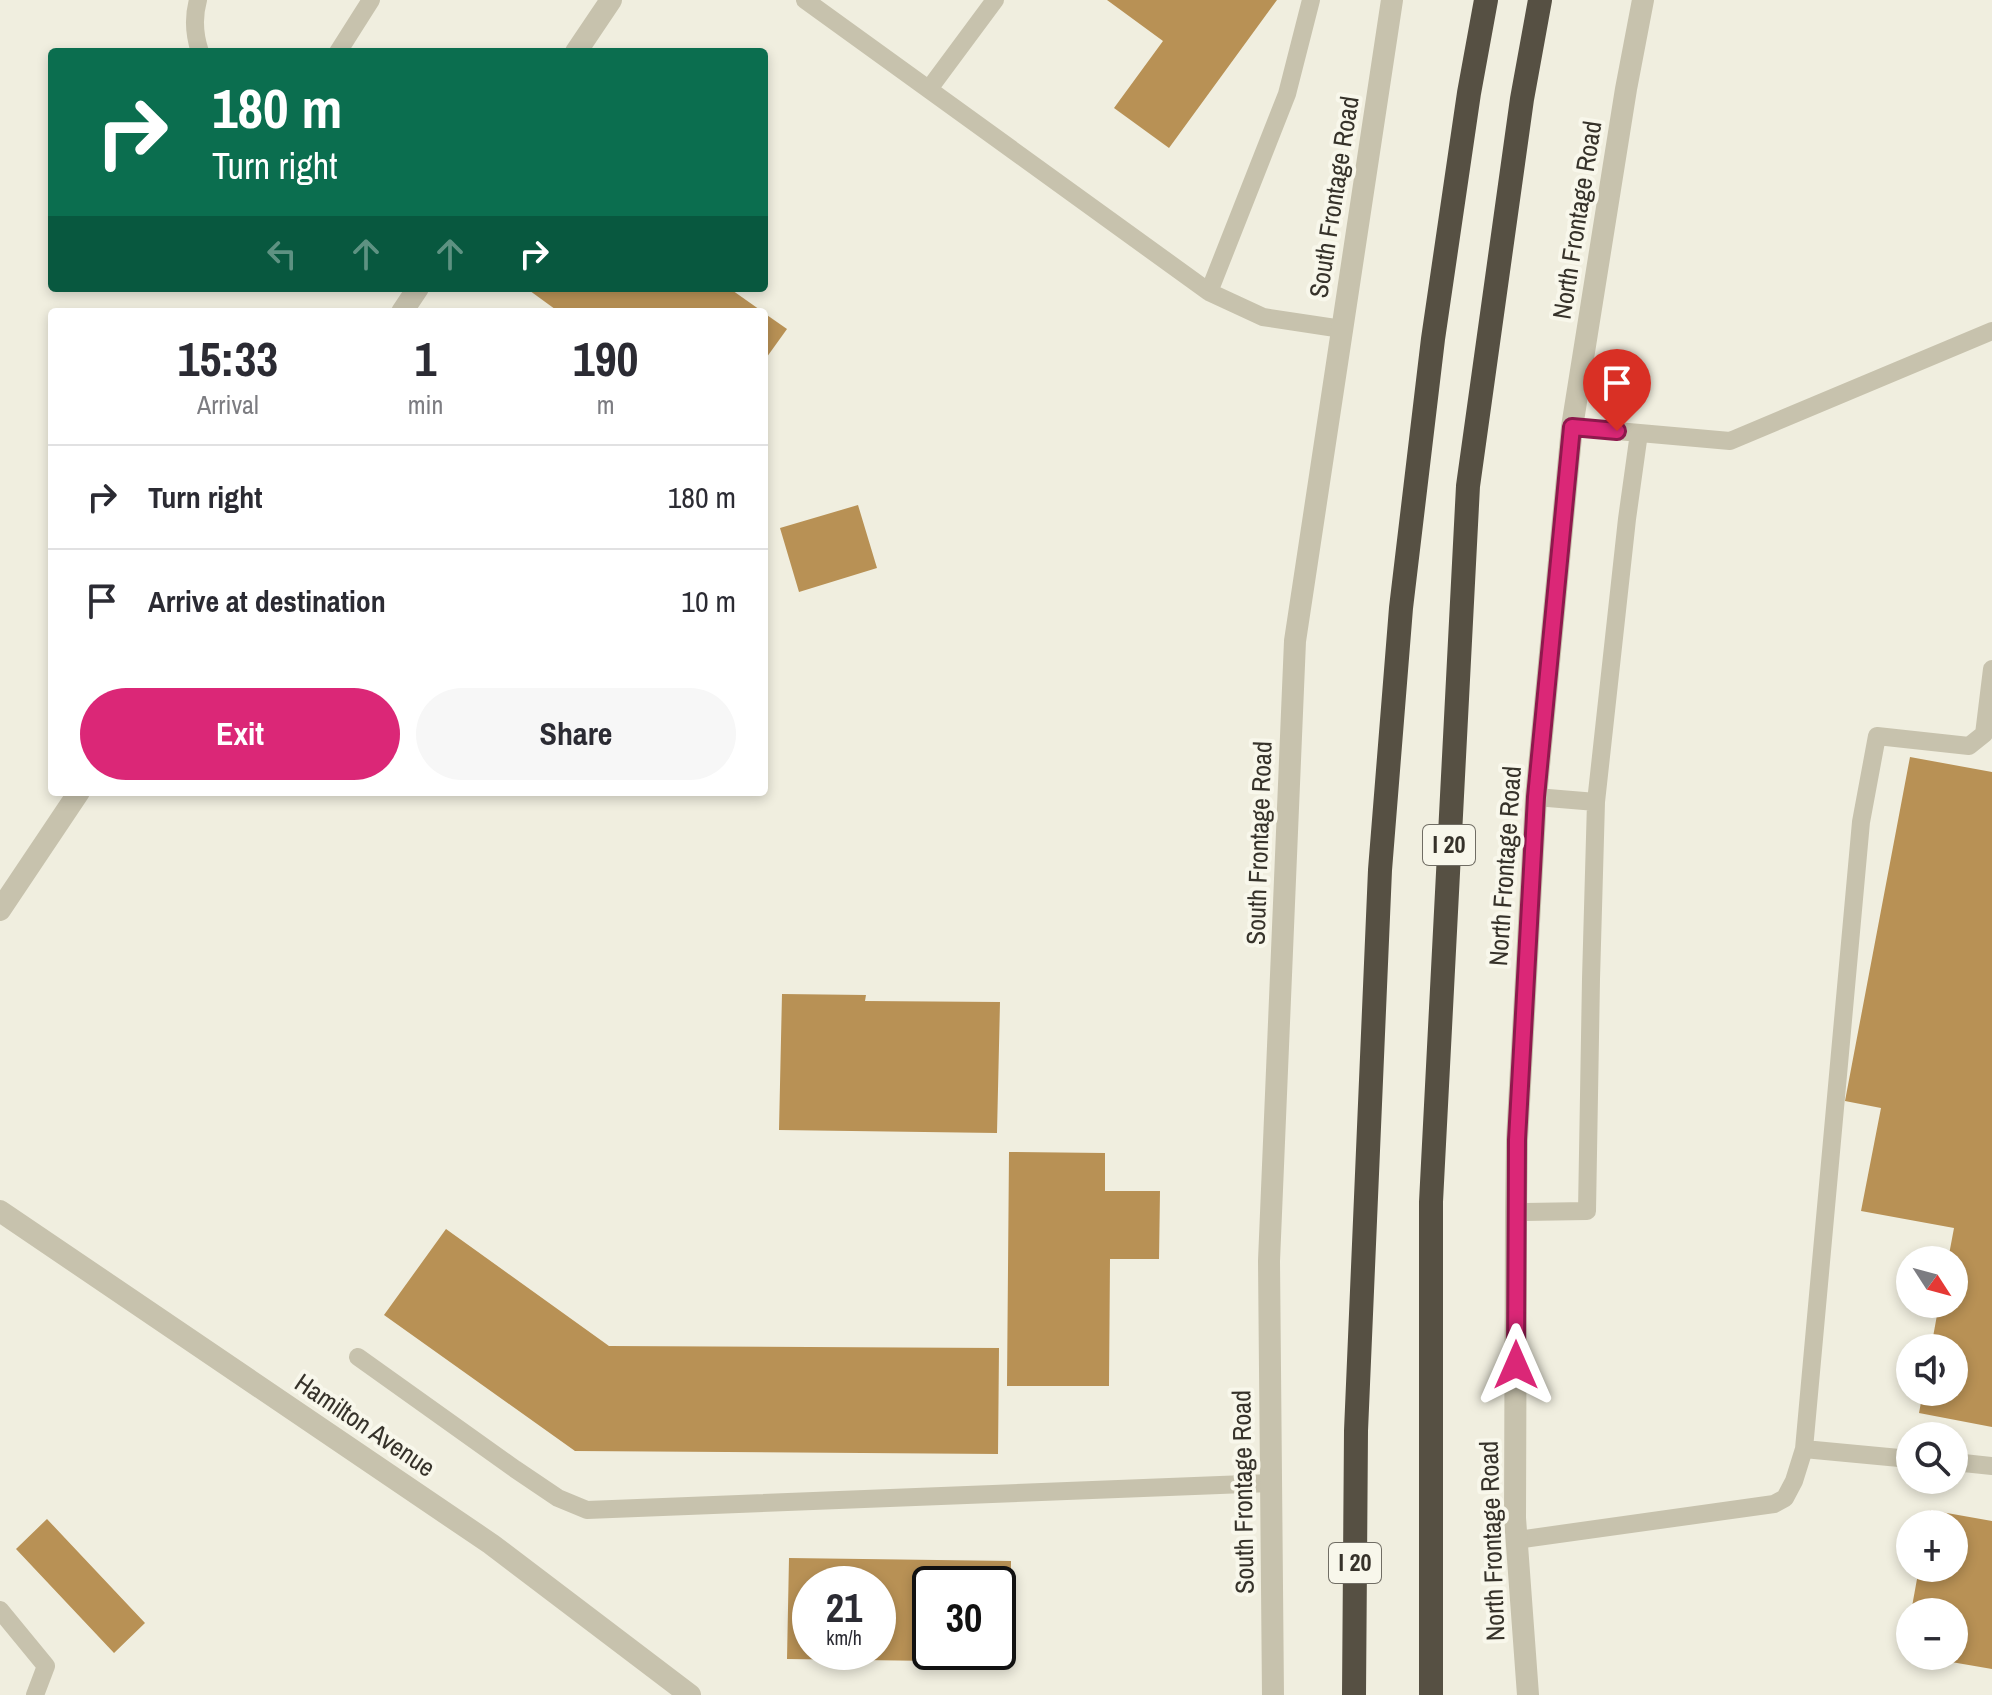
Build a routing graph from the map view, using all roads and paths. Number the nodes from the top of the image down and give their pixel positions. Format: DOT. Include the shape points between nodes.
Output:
graph roads {
  1 [pos="198,0"];
  2 [pos="371,0"];
  3 [pos="611,0"];
  4 [pos="805,0"];
  5 [pos="995,0"];
  6 [pos="1311,0"];
  7 [pos="1486,0"];
  8 [pos="1540,0"];
  9 [pos="1643,0"];
  10 [pos="1387,1"];
  11 [pos="199,48"];
  12 [pos="341,48"];
  13 [pos="579,48"];
  14 [pos="929,89"];
  15 [pos="1209,292"];
  16 [pos="1342,329"];
  17 [pos="1992,331"];
  18 [pos="1572,427"];
  19 [pos="1639,433"];
  20 [pos="1992,669"];
  21 [pos="76,796"];
  22 [pos="1536,797"];
  23 [pos="1596,802"];
  24 [pos="0,910"];
  25 [pos="0,1211"];
  26 [pos="1516,1212"];
  27 [pos="358,1357"];
  28 [pos="1804,1449"];
  29 [pos="1896,1458"];
  30 [pos="1968,1463"];
  31 [pos="1992,1466"];
  32 [pos="1271,1483"];
  33 [pos="1517,1540"];
  34 [pos="0,1610"];
  35 [pos="1431,1622"];
  36 [pos="35,1695"];
  37 [pos="690,1695"];
  38 [pos="1273,1695"];
  39 [pos="1354,1695"];
  40 [pos="1431,1695"];
  41 [pos="1440,1695"];
  42 [pos="1528,1695"];
  1 -- 11 [label="lane" via="194,14"];
  2 -- 12 [label="lane"];
  3 -- 13 [label="street"];
  4 -- 14 [label="lane"];
  5 -- 14 [label="lane"];
  6 -- 15 [label="lane" via="1287,94"];
  7 -- 39 [label="highway, I 20" via="1433,339 1401,608 1385,809 1356,1431"];
  8 -- 35 [label="highway, I 20" via="1468,486 1431,1202"];
  9 -- 18 [label="street, North Frontage Road"];
  10 -- 16 [label="street, South Frontage Road"];
  14 -- 15 [label="lane"];
  15 -- 16 [label="lane" via="1263,317"];
  16 -- 32 [label="street, South Frontage Road" via="1295,641 1269,1261"];
  17 -- 19 [label="lane" via="1730,441"];
  18 -- 19 [label="lane"];
  18 -- 22 [label="street, North Frontage Road"];
  19 -- 23 [label="lane"];
  20 -- 28 [label="lane" via="1984,734 1969,746 1877,736 1861,822"];
  21 -- 24 [label="street"];
  22 -- 23 [label="lane"];
  22 -- 26 [label="street, North Frontage Road"];
  23 -- 26 [label="lane" via="1587,1211"];
  25 -- 37 [label="street, Hamilton Avenue" via="491,1544"];
  26 -- 33 [label="street, North Frontage Road"];
  27 -- 32 [label="lane" via="558,1498 587,1510"];
  28 -- 29 [label="lane"];
  28 -- 33 [label="lane" via="1785,1498 1774,1504"];
  30 -- 31 [label="lane"];
  32 -- 38 [label="street, South Frontage Road"];
  33 -- 42 [label="street, North Frontage Road"];
  34 -- 36 [label="lane" via="46,1666"];
  35 -- 40 [label="highway, I 20"];
  35 -- 41 [label="highway"];
}
